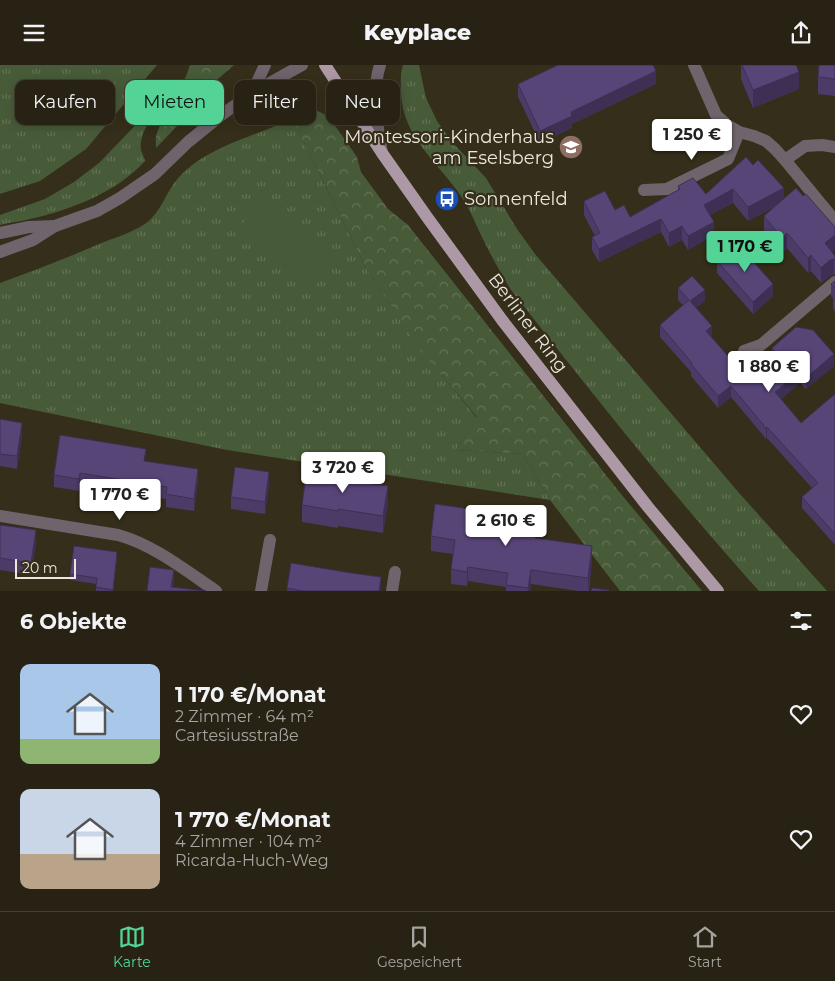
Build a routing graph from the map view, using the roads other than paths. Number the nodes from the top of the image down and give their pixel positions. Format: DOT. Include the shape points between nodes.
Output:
graph roads {
  1 [pos="265,65"];
  2 [pos="302,65"];
  3 [pos="325,65"];
  4 [pos="380,65"];
  5 [pos="694,65"];
  6 [pos="258,80"];
  7 [pos="275,80"];
  8 [pos="234,106"];
  9 [pos="739,133"];
  10 [pos="835,147"];
  11 [pos="382,153"];
  12 [pos="786,160"];
  13 [pos="644,190"];
  14 [pos="835,221"];
  15 [pos="55,226"];
  16 [pos="0,233"];
  17 [pos="0,253"];
  18 [pos="835,282"];
  19 [pos="744,351"];
  20 [pos="0,516"];
  21 [pos="270,540"];
  22 [pos="395,572"];
  23 [pos="216,591"];
  24 [pos="261,591"];
  25 [pos="392,591"];
  26 [pos="718,591"];
  1 -- 6 [label="street"];
  2 -- 7 [label="street"];
  3 -- 11 [label="main road, Berliner Ring"];
  4 -- 11 [label="street" via="375,110"];
  5 -- 9 [label="street" via="716,115"];
  8 -- 15 [label="street" via="188,142 155,175 120,199"];
  9 -- 12 [label="street" via="766,141"];
  9 -- 13 [label="street" via="728,159 667,189"];
  10 -- 12 [label="street" via="806,146"];
  11 -- 26 [label="main road, Berliner Ring" via="502,321"];
  12 -- 14 [label="street"];
  15 -- 16 [label="street"];
  15 -- 17 [label="street" via="33,240"];
  18 -- 19 [label="street" via="761,345"];
  20 -- 23 [label="street" via="132,539"];
  21 -- 24 [label="street"];
  22 -- 25 [label="street"];
}
